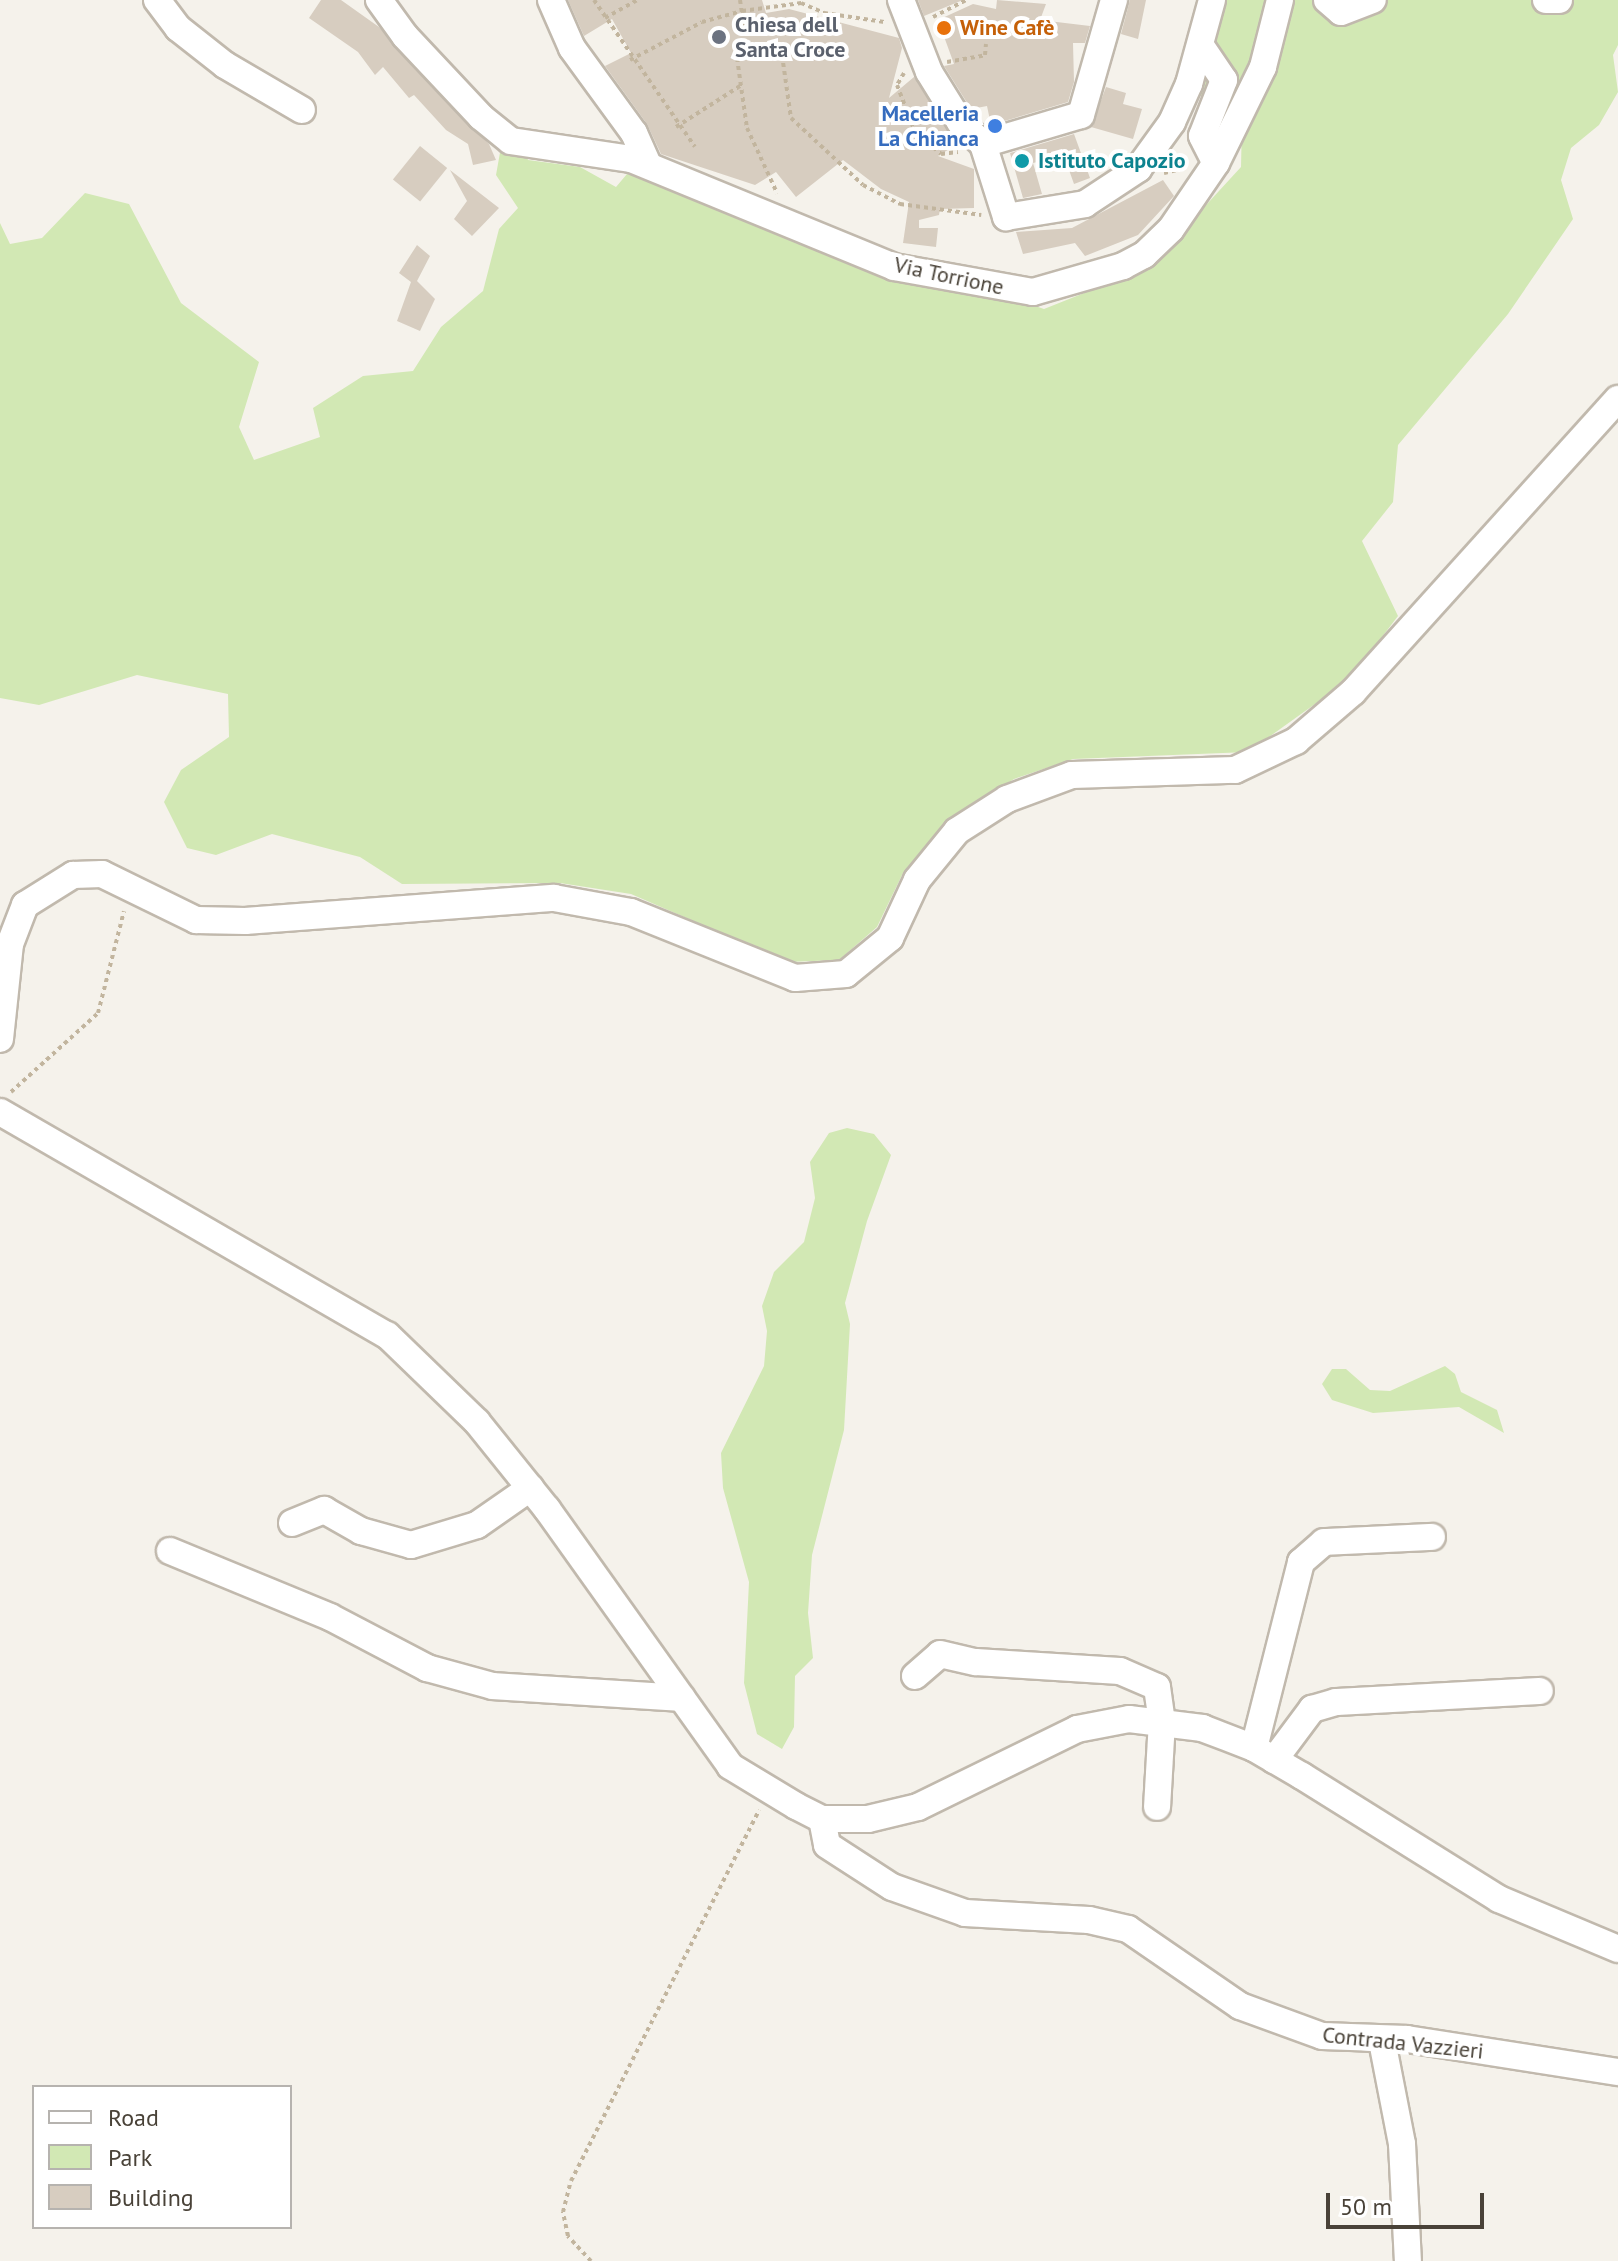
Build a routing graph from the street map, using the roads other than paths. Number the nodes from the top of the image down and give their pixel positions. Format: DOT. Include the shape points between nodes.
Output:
graph roads {
  1 [pos="157,0"];
  2 [pos="379,0"];
  3 [pos="551,0"];
  4 [pos="901,0"];
  5 [pos="1114,0"];
  6 [pos="1212,0"];
  7 [pos="1280,0"];
  8 [pos="1327,0"];
  9 [pos="1373,0"];
  10 [pos="1546,0"];
  11 [pos="1559,0"];
  12 [pos="1201,46"];
  13 [pos="302,110"];
  14 [pos="983,144"];
  15 [pos="1216,163"];
  16 [pos="648,165"];
  17 [pos="1618,399"];
  18 [pos="0,1039"];
  19 [pos="0,1112"];
  20 [pos="530,1488"];
  21 [pos="292,1523"];
  22 [pos="1432,1537"];
  23 [pos="170,1551"];
  24 [pos="915,1676"];
  25 [pos="1540,1691"];
  26 [pos="682,1698"];
  27 [pos="1162,1721"];
  28 [pos="1264,1754"];
  29 [pos="1157,1807"];
  30 [pos="822,1819"];
  31 [pos="1618,1949"];
  32 [pos="1382,2041"];
  33 [pos="1618,2072"];
  34 [pos="1408,2261"];
  1 -- 13 [label="street" via="178,28 225,65"];
  2 -- 16 [label="street, Via Torrione" via="459,94 511,141"];
  3 -- 16 [label="street" via="572,48 634,133"];
  4 -- 14 [label="street" via="929,72 960,122"];
  5 -- 14 [label="street" via="1081,115"];
  6 -- 12 [label="street"];
  7 -- 15 [label="street, Via Torrione" via="1263,67"];
  8 -- 9 [label="street" via="1341,12"];
  10 -- 11 [label="street"];
  12 -- 14 [label="street" via="1172,122 1138,169 1085,204 1006,217"];
  12 -- 15 [label="street" via="1224,80 1202,136"];
  15 -- 16 [label="street, Via Torrione" via="1182,215 1144,255 1048,291 1017,291 894,267"];
  17 -- 18 [label="street" via="1353,692 1296,741 1235,770 1072,775 1007,799 957,831 917,880 890,938 846,974 795,978 631,912 554,898 245,921 196,920 102,874 73,875 25,905 10,944"];
  19 -- 20 [label="street" via="387,1335 477,1422"];
  20 -- 21 [label="street" via="477,1525 411,1545 361,1531 324,1510"];
  20 -- 26 [label="street"];
  22 -- 28 [label="street" via="1324,1542 1301,1562"];
  23 -- 26 [label="street" via="330,1617 427,1668 493,1686"];
  24 -- 27 [label="street" via="940,1654 976,1662 1120,1671 1157,1687"];
  25 -- 28 [label="street" via="1336,1702 1312,1709"];
  26 -- 30 [label="street" via="730,1766"];
  27 -- 28 [label="street" via="1202,1728"];
  27 -- 29 [label="street"];
  27 -- 30 [label="street" via="1129,1719 1077,1729 918,1807 868,1819"];
  28 -- 31 [label="street" via="1499,1899"];
  30 -- 32 [label="street, Contrada Vazzieri" via="827,1845 892,1887 965,1913 1089,1920 1128,1929 1240,2006 1322,2036"];
  32 -- 33 [label="street, Contrada Vazzieri" via="1407,2039"];
  32 -- 34 [label="street" via="1402,2144"];
}
